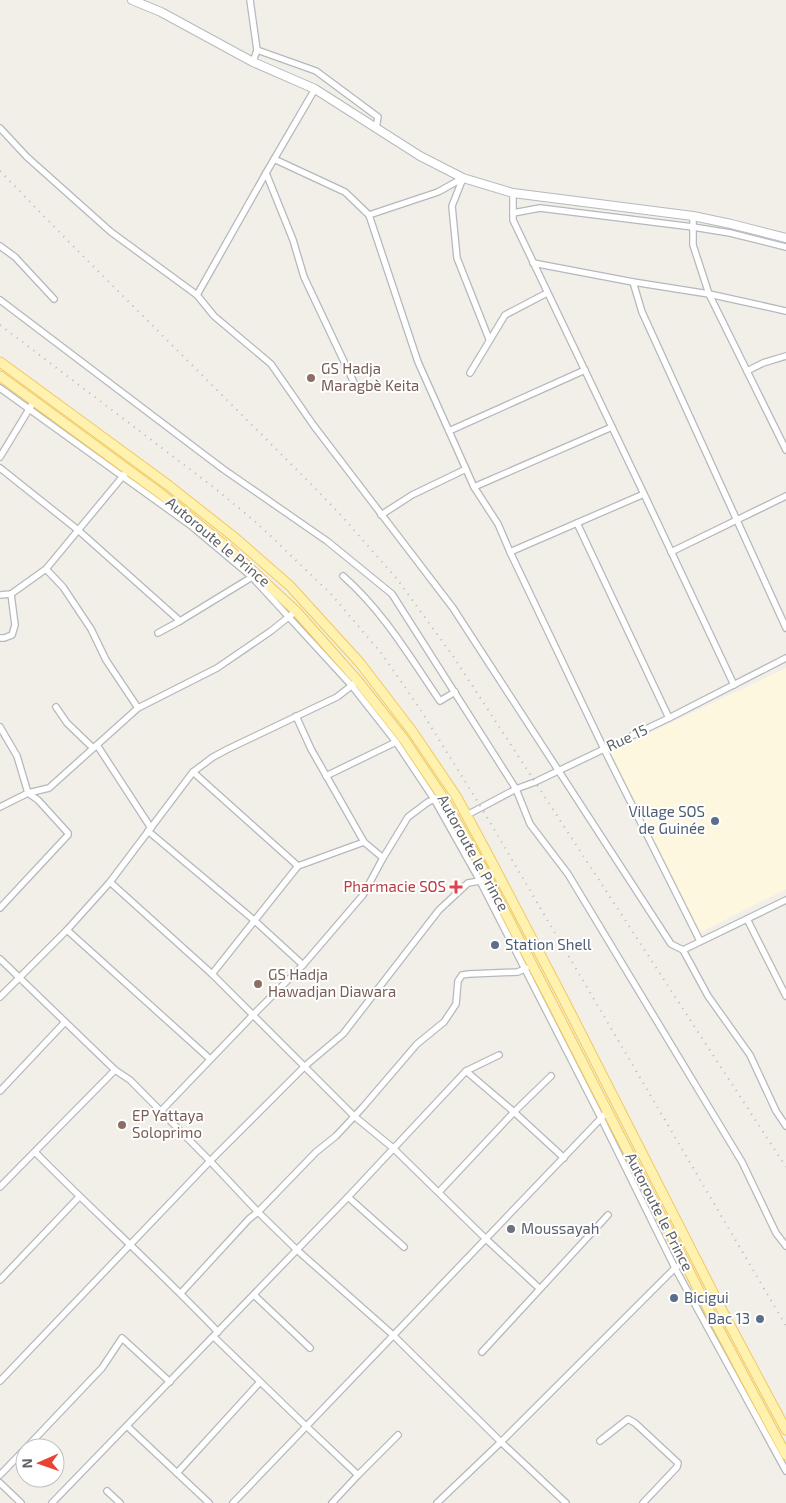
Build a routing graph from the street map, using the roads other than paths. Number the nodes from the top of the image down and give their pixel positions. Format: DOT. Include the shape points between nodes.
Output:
graph roads {
  1 [pos="132,0"];
  2 [pos="250,0"];
  3 [pos="257,50"];
  4 [pos="253,62"];
  5 [pos="315,89"];
  6 [pos="0,128"];
  7 [pos="376,128"];
  8 [pos="274,159"];
  9 [pos="266,173"];
  10 [pos="462,178"];
  11 [pos="513,192"];
  12 [pos="513,213"];
  13 [pos="369,215"];
  14 [pos="693,216"];
  15 [pos="693,227"];
  16 [pos="786,238"];
  17 [pos="0,246"];
  18 [pos="786,247"];
  19 [pos="533,263"];
  20 [pos="633,282"];
  21 [pos="547,293"];
  22 [pos="709,294"];
  23 [pos="197,295"];
  24 [pos="54,299"];
  25 [pos="0,300"];
  26 [pos="786,311"];
  27 [pos="489,339"];
  28 [pos="786,356"];
  29 [pos="0,362"];
  30 [pos="584,370"];
  31 [pos="747,371"];
  32 [pos="470,373"];
  33 [pos="0,376"];
  34 [pos="356,387"];
  35 [pos="0,388"];
  36 [pos="32,405"];
  37 [pos="612,427"];
  38 [pos="449,432"];
  39 [pos="786,450"];
  40 [pos="0,457"];
  41 [pos="0,468"];
  42 [pos="466,469"];
  43 [pos="125,473"];
  44 [pos="474,488"];
  45 [pos="644,494"];
  46 [pos="786,496"];
  47 [pos="381,515"];
  48 [pos="736,520"];
  49 [pos="577,524"];
  50 [pos="78,530"];
  51 [pos="510,552"];
  52 [pos="671,552"];
  53 [pos="46,569"];
  54 [pos="343,576"];
  55 [pos="252,578"];
  56 [pos="11,594"];
  57 [pos="0,595"];
  58 [pos="292,613"];
  59 [pos="180,621"];
  60 [pos="786,628"];
  61 [pos="158,633"];
  62 [pos="0,638"];
  63 [pos="786,658"];
  64 [pos="355,684"];
  65 [pos="734,685"];
  66 [pos="455,692"];
  67 [pos="56,707"];
  68 [pos="138,708"];
  69 [pos="296,716"];
  70 [pos="669,718"];
  71 [pos="0,728"];
  72 [pos="396,742"];
  73 [pos="95,746"];
  74 [pos="604,749"];
  75 [pos="558,771"];
  76 [pos="194,772"];
  77 [pos="326,776"];
  78 [pos="516,789"];
  79 [pos="28,793"];
  80 [pos="438,797"];
  81 [pos="0,808"];
  82 [pos="467,815"];
  83 [pos="150,830"];
  84 [pos="364,842"];
  85 [pos="383,858"];
  86 [pos="298,866"];
  87 [pos="483,879"];
  88 [pos="110,882"];
  89 [pos="786,900"];
  90 [pos="0,908"];
  91 [pos="748,920"];
  92 [pos="255,921"];
  93 [pos="67,930"];
  94 [pos="700,941"];
  95 [pos="683,950"];
  96 [pos="0,959"];
  97 [pos="304,965"];
  98 [pos="529,967"];
  99 [pos="212,974"];
  100 [pos="19,978"];
  101 [pos="786,996"];
  102 [pos="0,997"];
  103 [pos="253,1015"];
  104 [pos="65,1022"];
  105 [pos="499,1055"];
  106 [pos="210,1059"];
  107 [pos="304,1066"];
  108 [pos="115,1070"];
  109 [pos="466,1071"];
  110 [pos="551,1076"];
  111 [pos="0,1091"];
  112 [pos="161,1111"];
  113 [pos="514,1112"];
  114 [pos="604,1115"];
  115 [pos="354,1116"];
  116 [pos="786,1126"];
  117 [pos="393,1148"];
  118 [pos="35,1152"];
  119 [pos="564,1158"];
  120 [pos="210,1161"];
  121 [pos="0,1187"];
  122 [pos="439,1192"];
  123 [pos="79,1196"];
  124 [pos="348,1197"];
  125 [pos="258,1212"];
  126 [pos="608,1215"];
  127 [pos="486,1239"];
  128 [pos="131,1244"];
  129 [pos="786,1246"];
  130 [pos="404,1247"];
  131 [pos="297,1250"];
  132 [pos="684,1262"];
  133 [pos="675,1268"];
  134 [pos="0,1280"];
  135 [pos="539,1288"];
  136 [pos="181,1293"];
  137 [pos="254,1295"];
  138 [pos="216,1334"];
  139 [pos="393,1335"];
  140 [pos="310,1348"];
  141 [pos="482,1352"];
  142 [pos="1,1379"];
  143 [pos="170,1382"];
  144 [pos="260,1382"];
  145 [pos="127,1426"];
  146 [pos="306,1426"];
  147 [pos="786,1430"];
  148 [pos="398,1436"];
  149 [pos="35,1438"];
  150 [pos="600,1441"];
  151 [pos="501,1442"];
  152 [pos="786,1455"];
  153 [pos="15,1459"];
  154 [pos="786,1471"];
  155 [pos="177,1473"];
  156 [pos="0,1475"];
  157 [pos="358,1475"];
  158 [pos="0,1482"];
  159 [pos="107,1491"];
  160 [pos="21,1503"];
  161 [pos="52,1503"];
  162 [pos="120,1503"];
  163 [pos="209,1503"];
  164 [pos="233,1503"];
  165 [pos="332,1503"];
  166 [pos="437,1503"];
  167 [pos="566,1503"];
  168 [pos="643,1503"];
  1 -- 4 [label="main road" via="161,12"];
  2 -- 3 [label="street"];
  3 -- 4 [label="street"];
  3 -- 7 [label="street" via="316,71 378,117"];
  4 -- 5 [label="main road"];
  5 -- 7 [label="main road"];
  5 -- 8 [label="street"];
  6 -- 23 [label="street" via="27,157 111,232"];
  7 -- 10 [label="main road"];
  8 -- 9 [label="street"];
  8 -- 13 [label="street" via="345,192"];
  9 -- 23 [label="street"];
  9 -- 34 [label="street" via="304,277"];
  10 -- 11 [label="main road"];
  10 -- 13 [label="street" via="438,192"];
  10 -- 27 [label="street" via="452,206 458,258"];
  11 -- 12 [label="street"];
  11 -- 14 [label="main road"];
  12 -- 15 [label="street" via="540,208"];
  12 -- 19 [label="street" via="512,220"];
  13 -- 38 [label="street" via="418,362"];
  14 -- 15 [label="street"];
  14 -- 16 [label="main road"];
  15 -- 18 [label="street"];
  15 -- 22 [label="street" via="693,245"];
  17 -- 24 [label="street" via="15,257"];
  19 -- 20 [label="street"];
  19 -- 21 [label="street"];
  20 -- 22 [label="street"];
  20 -- 48 [label="street" via="642,312"];
  21 -- 27 [label="street" via="505,315"];
  21 -- 30 [label="street"];
  22 -- 26 [label="street"];
  22 -- 31 [label="street"];
  23 -- 47 [label="street" via="214,316 271,364"];
  25 -- 66 [label="street" via="223,468 327,540 392,594"];
  27 -- 32 [label="street"];
  28 -- 31 [label="street"];
  29 -- 82 [label="main road, Autoroute le Prince" via="168,485 290,586 372,678 412,731"];
  30 -- 37 [label="street"];
  30 -- 38 [label="street"];
  31 -- 39 [label="street"];
  33 -- 36 [label="main road, Autoroute le Prince"];
  35 -- 36 [label="street"];
  36 -- 40 [label="street"];
  36 -- 43 [label="main road, Autoroute le Prince"];
  37 -- 44 [label="street"];
  37 -- 45 [label="street"];
  38 -- 42 [label="street"];
  41 -- 50 [label="street"];
  42 -- 44 [label="street"];
  42 -- 47 [label="street" via="412,495"];
  43 -- 50 [label="street"];
  43 -- 55 [label="street"];
  43 -- 58 [label="main road, Autoroute le Prince" via="161,494 227,546"];
  44 -- 51 [label="street" via="498,524"];
  45 -- 49 [label="street"];
  45 -- 52 [label="street"];
  46 -- 48 [label="street"];
  47 -- 75 [label="street" via="453,608"];
  48 -- 52 [label="street"];
  48 -- 60 [label="street"];
  49 -- 51 [label="street"];
  49 -- 70 [label="street"];
  50 -- 53 [label="street"];
  50 -- 59 [label="street"];
  51 -- 74 [label="street"];
  52 -- 65 [label="street"];
  53 -- 56 [label="street"];
  53 -- 68 [label="street" via="63,586"];
  54 -- 66 [label="street" via="386,623 440,701"];
  55 -- 58 [label="street"];
  55 -- 59 [label="street"];
  56 -- 57 [label="street"];
  56 -- 62 [label="street" via="15,625 12,635"];
  58 -- 64 [label="main road, Autoroute le Prince"];
  58 -- 68 [label="street" via="217,668"];
  59 -- 61 [label="street"];
  63 -- 65 [label="street, Rue 15"];
  64 -- 69 [label="street" via="338,697"];
  64 -- 72 [label="street"];
  64 -- 80 [label="main road, Autoroute le Prince" via="403,738"];
  65 -- 70 [label="street, Rue 15"];
  66 -- 78 [label="street"];
  67 -- 73 [label="street" via="67,723"];
  68 -- 73 [label="street"];
  69 -- 76 [label="street" via="213,757"];
  69 -- 77 [label="street"];
  70 -- 74 [label="street, Rue 15"];
  71 -- 79 [label="street" via="17,756"];
  72 -- 77 [label="street"];
  72 -- 80 [label="street"];
  73 -- 79 [label="street" via="49,788"];
  73 -- 83 [label="street"];
  74 -- 75 [label="street, Rue 15"];
  74 -- 94 [label="street"];
  75 -- 78 [label="street, Rue 15"];
  75 -- 95 [label="street" via="671,944"];
  76 -- 83 [label="street"];
  76 -- 86 [label="street"];
  77 -- 84 [label="street"];
  78 -- 82 [label="street, Rue 15"];
  78 -- 129 [label="street" via="530,824 568,874 742,1162 776,1233"];
  79 -- 81 [label="street"];
  79 -- 90 [label="street" via="68,835"];
  80 -- 85 [label="street" via="408,817"];
  80 -- 87 [label="main road, Autoroute le Prince"];
  82 -- 147 [label="main road, Autoroute le Prince"];
  83 -- 88 [label="street"];
  83 -- 92 [label="street"];
  84 -- 85 [label="street"];
  84 -- 86 [label="street"];
  85 -- 97 [label="street" via="363,895"];
  86 -- 92 [label="street"];
  87 -- 98 [label="main road, Autoroute le Prince"];
  87 -- 107 [label="street" via="468,883 439,910 343,1034"];
  88 -- 93 [label="street"];
  88 -- 99 [label="street"];
  89 -- 91 [label="street"];
  91 -- 94 [label="street"];
  91 -- 101 [label="street"];
  92 -- 97 [label="street"];
  92 -- 99 [label="street"];
  93 -- 100 [label="street"];
  93 -- 106 [label="street"];
  94 -- 95 [label="street"];
  95 -- 116 [label="street" via="708,996 750,1055"];
  96 -- 100 [label="street"];
  97 -- 103 [label="street"];
  98 -- 114 [label="main road, Autoroute le Prince"];
  98 -- 115 [label="street" via="518,972 462,975 458,981 456,1004 444,1022 417,1044"];
  99 -- 103 [label="street"];
  100 -- 102 [label="street"];
  100 -- 104 [label="street"];
  103 -- 106 [label="street"];
  103 -- 107 [label="street"];
  104 -- 108 [label="street"];
  104 -- 111 [label="street"];
  105 -- 109 [label="street"];
  106 -- 112 [label="street"];
  107 -- 115 [label="street"];
  107 -- 120 [label="street"];
  108 -- 112 [label="street" via="130,1080"];
  108 -- 118 [label="street"];
  109 -- 113 [label="street"];
  109 -- 117 [label="street"];
  110 -- 113 [label="street"];
  112 -- 120 [label="street"];
  113 -- 119 [label="street"];
  113 -- 122 [label="street"];
  114 -- 119 [label="street"];
  114 -- 132 [label="main road, Autoroute le Prince"];
  114 -- 133 [label="street"];
  115 -- 117 [label="street"];
  115 -- 125 [label="street"];
  117 -- 122 [label="street"];
  117 -- 124 [label="street"];
  118 -- 121 [label="street"];
  118 -- 123 [label="street"];
  119 -- 127 [label="street"];
  120 -- 125 [label="street"];
  120 -- 128 [label="street"];
  122 -- 127 [label="street"];
  123 -- 128 [label="street"];
  123 -- 134 [label="street"];
  124 -- 130 [label="street"];
  124 -- 131 [label="street"];
  125 -- 131 [label="street"];
  125 -- 136 [label="street"];
  126 -- 135 [label="street"];
  127 -- 135 [label="street"];
  127 -- 139 [label="street"];
  128 -- 136 [label="street"];
  128 -- 142 [label="street"];
  131 -- 137 [label="street"];
  131 -- 139 [label="street"];
  132 -- 133 [label="street"];
  132 -- 152 [label="main road, Autoroute le Prince"];
  133 -- 151 [label="street"];
  133 -- 154 [label="street"];
  135 -- 141 [label="street"];
  136 -- 138 [label="street"];
  137 -- 138 [label="street"];
  137 -- 140 [label="street"];
  138 -- 143 [label="street"];
  138 -- 144 [label="street"];
  139 -- 146 [label="street"];
  139 -- 151 [label="street"];
  143 -- 145 [label="street"];
  143 -- 149 [label="street" via="122,1338 102,1368"];
  144 -- 146 [label="street"];
  144 -- 155 [label="street"];
  145 -- 155 [label="street"];
  145 -- 161 [label="street"];
  146 -- 157 [label="street"];
  146 -- 164 [label="street"];
  148 -- 157 [label="street"];
  150 -- 168 [label="street" via="628,1419 678,1463"];
  151 -- 166 [label="street"];
  151 -- 167 [label="street"];
  153 -- 156 [label="street"];
  155 -- 163 [label="street"];
  157 -- 165 [label="street"];
  158 -- 160 [label="street"];
  159 -- 162 [label="street"];
}
